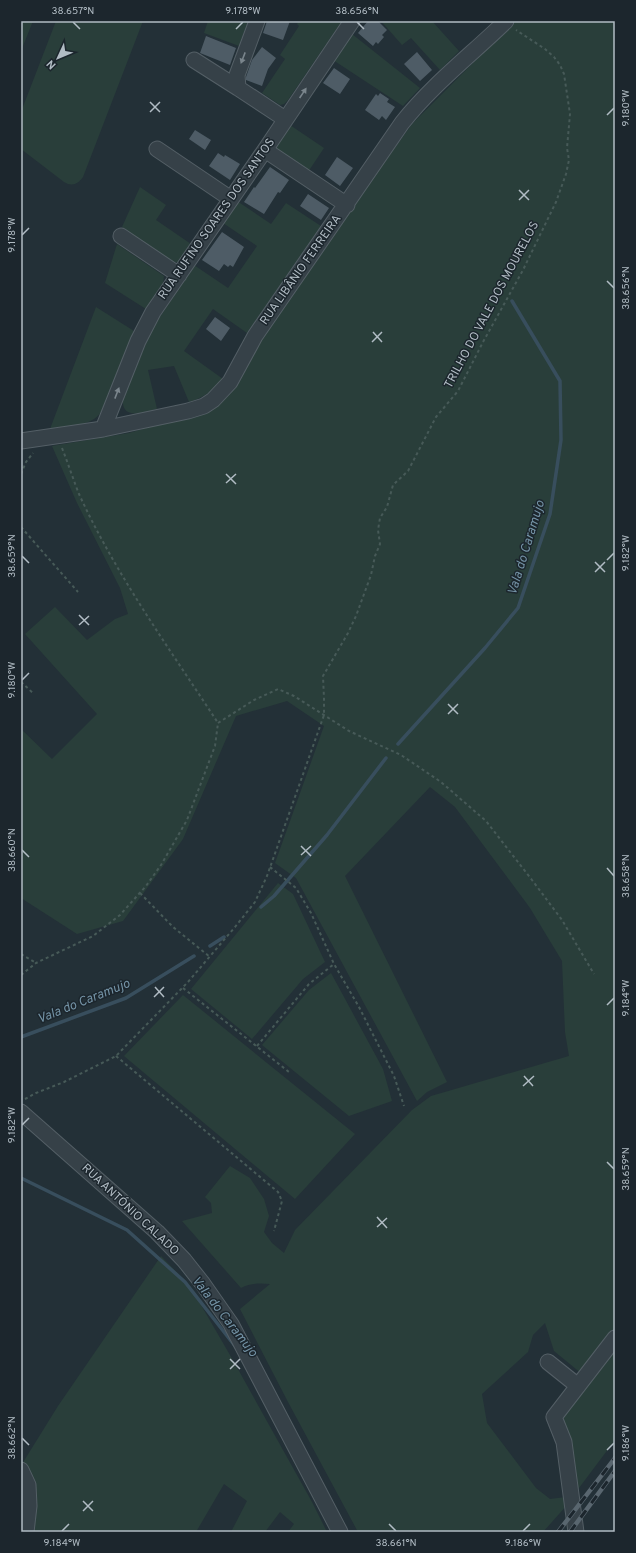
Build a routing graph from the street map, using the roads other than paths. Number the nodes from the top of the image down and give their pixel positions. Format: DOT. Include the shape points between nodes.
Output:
graph roads {
  1 [pos="257,21"];
  2 [pos="352,21"];
  3 [pos="506,21"];
  4 [pos="194,60"];
  5 [pos="238,88"];
  6 [pos="285,119"];
  7 [pos="157,149"];
  8 [pos="265,150"];
  9 [pos="231,199"];
  10 [pos="346,205"];
  11 [pos="121,236"];
  12 [pos="179,275"];
  13 [pos="103,429"];
  14 [pos="21,441"];
  15 [pos="21,1112"];
  16 [pos="615,1338"];
  17 [pos="548,1362"];
  18 [pos="578,1386"];
  19 [pos="21,1470"];
  20 [pos="26,1532"];
  21 [pos="340,1532"];
  22 [pos="576,1532"];
  1 -- 5 [label="street, one-way" via="237,75"];
  6 -- 2 [label="street, RUA RUFINO SOARES DOS SANTOS, one-way"];
  3 -- 10 [label="street, RUA LIBÂNIO FERREIRA" via="414,108"];
  4 -- 5 [label="street"];
  5 -- 6 [label="street"];
  6 -- 8 [label="street, RUA RUFINO SOARES DOS SANTOS"];
  7 -- 9 [label="street"];
  8 -- 9 [label="street, RUA RUFINO SOARES DOS SANTOS"];
  8 -- 10 [label="street"];
  9 -- 12 [label="street, RUA RUFINO SOARES DOS SANTOS"];
  10 -- 13 [label="street, RUA LIBÂNIO FERREIRA" via="258,331 230,382 221,393 196,409"];
  11 -- 12 [label="street"];
  13 -- 12 [label="street, RUA RUFINO SOARES DOS SANTOS, one-way" via="142,330"];
  13 -- 14 [label="street, RUA LIBÂNIO FERREIRA"];
  15 -- 21 [label="street, RUA ANTÓNIO CALADO" via="157,1232 203,1284 231,1324"];
  16 -- 18 [label="street"];
  17 -- 18 [label="street"];
  18 -- 22 [label="street" via="554,1417 564,1442"];
  19 -- 20 [label="street" via="28,1485"];
}
